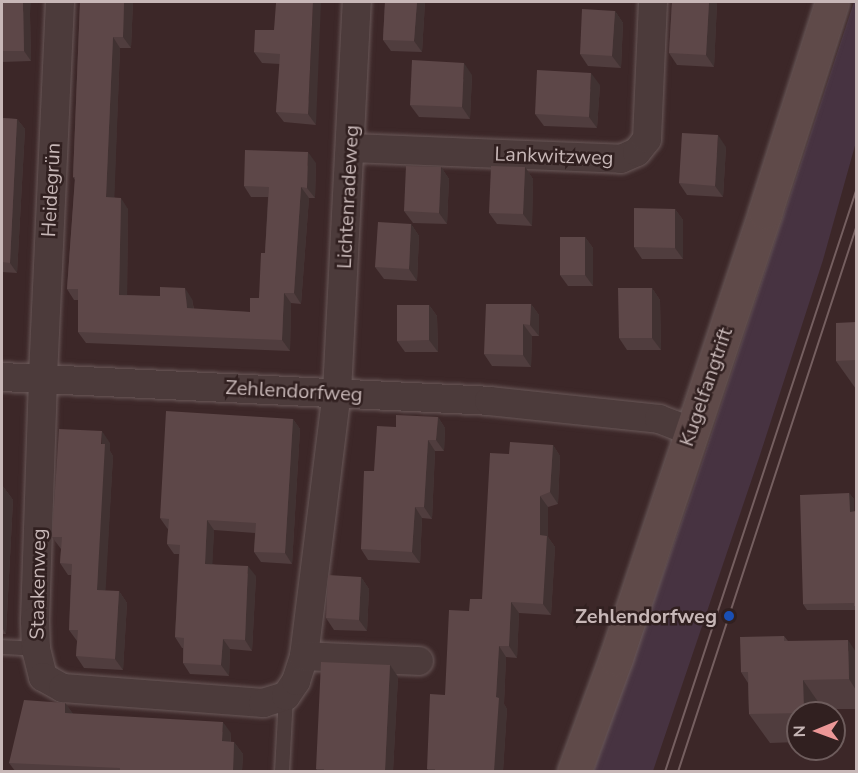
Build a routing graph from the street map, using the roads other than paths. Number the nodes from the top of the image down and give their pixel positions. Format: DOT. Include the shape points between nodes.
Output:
graph roads {
  1 [pos="60,2"];
  2 [pos="357,2"];
  3 [pos="653,2"];
  4 [pos="832,2"];
  5 [pos="351,148"];
  6 [pos="2,376"];
  7 [pos="43,379"];
  8 [pos="337,393"];
  9 [pos="691,431"];
  10 [pos="2,647"];
  11 [pos="36,648"];
  12 [pos="303,656"];
  13 [pos="419,661"];
  14 [pos="286,696"];
  15 [pos="282,771"];
  16 [pos="574,771"];
  1 -- 7 [label="street, Heidegrün"];
  2 -- 5 [label="street, Lichtenradeweg"];
  3 -- 5 [label="street, Lankwitzweg" via="647,139 637,152 621,159"];
  4 -- 9 [label="street, Kugelfangtrift"];
  5 -- 8 [label="street, Lichtenradeweg"];
  6 -- 7 [label="street, Zehlendorfweg"];
  7 -- 8 [label="street, Zehlendorfweg"];
  7 -- 11 [label="street, Staakenweg"];
  8 -- 9 [label="street, Zehlendorfweg" via="501,402 659,419"];
  8 -- 12 [label="street"];
  9 -- 16 [label="street, Kugelfangtrift"];
  10 -- 11 [label="lane"];
  11 -- 14 [label="street, Staakenweg" via="44,677 63,688 262,703"];
  12 -- 13 [label="street"];
  12 -- 14 [label="street" via="296,681"];
  14 -- 15 [label="lane"];
}
